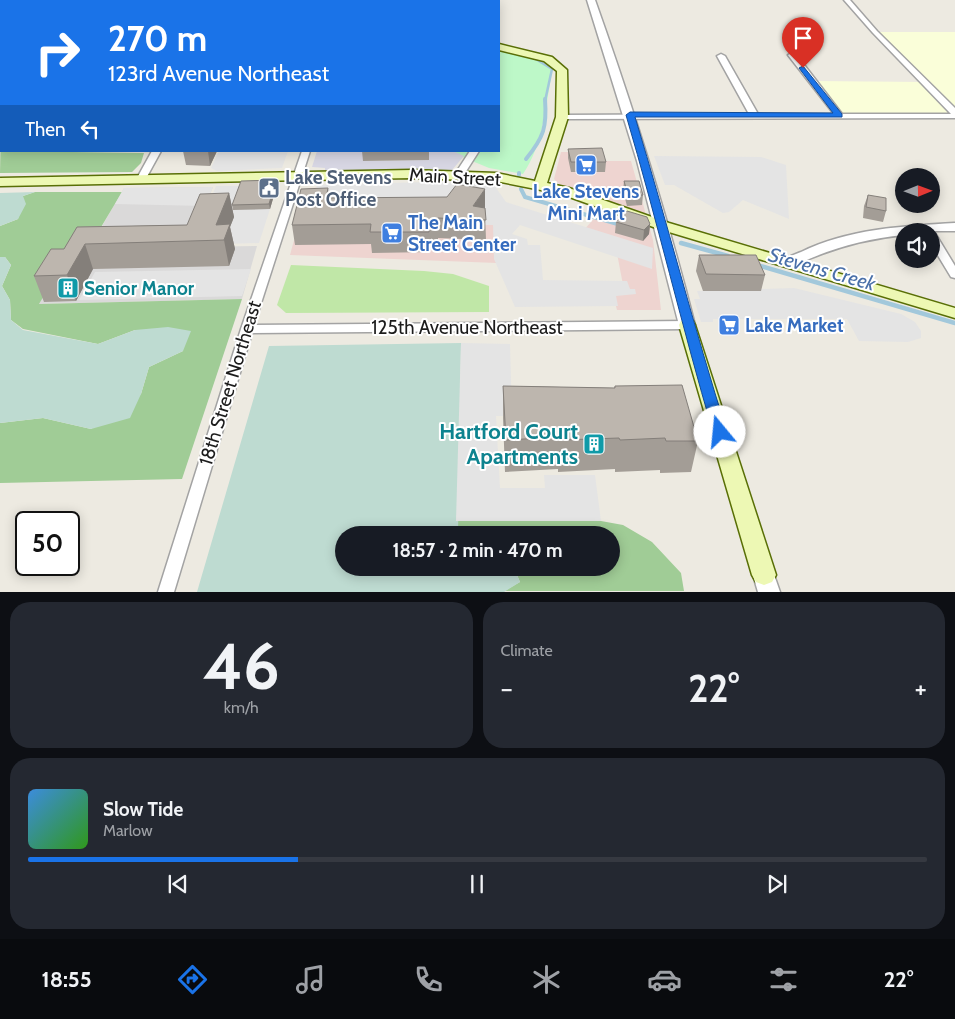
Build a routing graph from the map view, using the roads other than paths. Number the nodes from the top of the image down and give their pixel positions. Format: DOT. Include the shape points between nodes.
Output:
graph roads {
  1 [pos="591,0"];
  2 [pos="847,0"];
  3 [pos="500,47"];
  4 [pos="792,54"];
  5 [pos="721,56"];
  6 [pos="955,114"];
  7 [pos="630,115"];
  8 [pos="754,115"];
  9 [pos="839,115"];
  10 [pos="562,117"];
  11 [pos="156,152"];
  12 [pos="306,152"];
  13 [pos="474,152"];
  14 [pos="460,174"];
  15 [pos="298,176"];
  16 [pos="141,180"];
  17 [pos="0,182"];
  18 [pos="540,185"];
  19 [pos="955,227"];
  20 [pos="940,230"];
  21 [pos="666,234"];
  22 [pos="895,234"];
  23 [pos="940,250"];
  24 [pos="788,263"];
  25 [pos="955,275"];
  26 [pos="955,313"];
  27 [pos="687,325"];
  28 [pos="247,329"];
  29 [pos="766,583"];
  30 [pos="166,592"];
  1 -- 7 [label="street"];
  2 -- 6 [label="street"];
  3 -- 10 [label="main road" via="548,58 562,70"];
  4 -- 9 [label="street"];
  5 -- 8 [label="street"];
  6 -- 9 [label="street"];
  7 -- 8 [label="street"];
  7 -- 10 [label="street"];
  7 -- 21 [label="street"];
  8 -- 9 [label="street"];
  10 -- 18 [label="main road"];
  11 -- 16 [label="street"];
  12 -- 15 [label="street, 18th Street Northeast"];
  13 -- 14 [label="street"];
  14 -- 15 [label="main road, Main Street"];
  14 -- 18 [label="main road, Main Street"];
  15 -- 16 [label="main road, Main Street"];
  15 -- 28 [label="street, 18th Street Northeast"];
  16 -- 17 [label="main road, Main Street"];
  18 -- 21 [label="main road, Main Street" via="564,191"];
  19 -- 20 [label="street"];
  21 -- 24 [label="main road, Main Street"];
  21 -- 27 [label="street"];
  22 -- 24 [label="street" via="852,237"];
  23 -- 25 [label="street"];
  24 -- 26 [label="main road, Main Street"];
  27 -- 28 [label="street, 125th Avenue Northeast"];
  27 -- 29 [label="main road"];
  28 -- 30 [label="street, 18th Street Northeast"];
}
